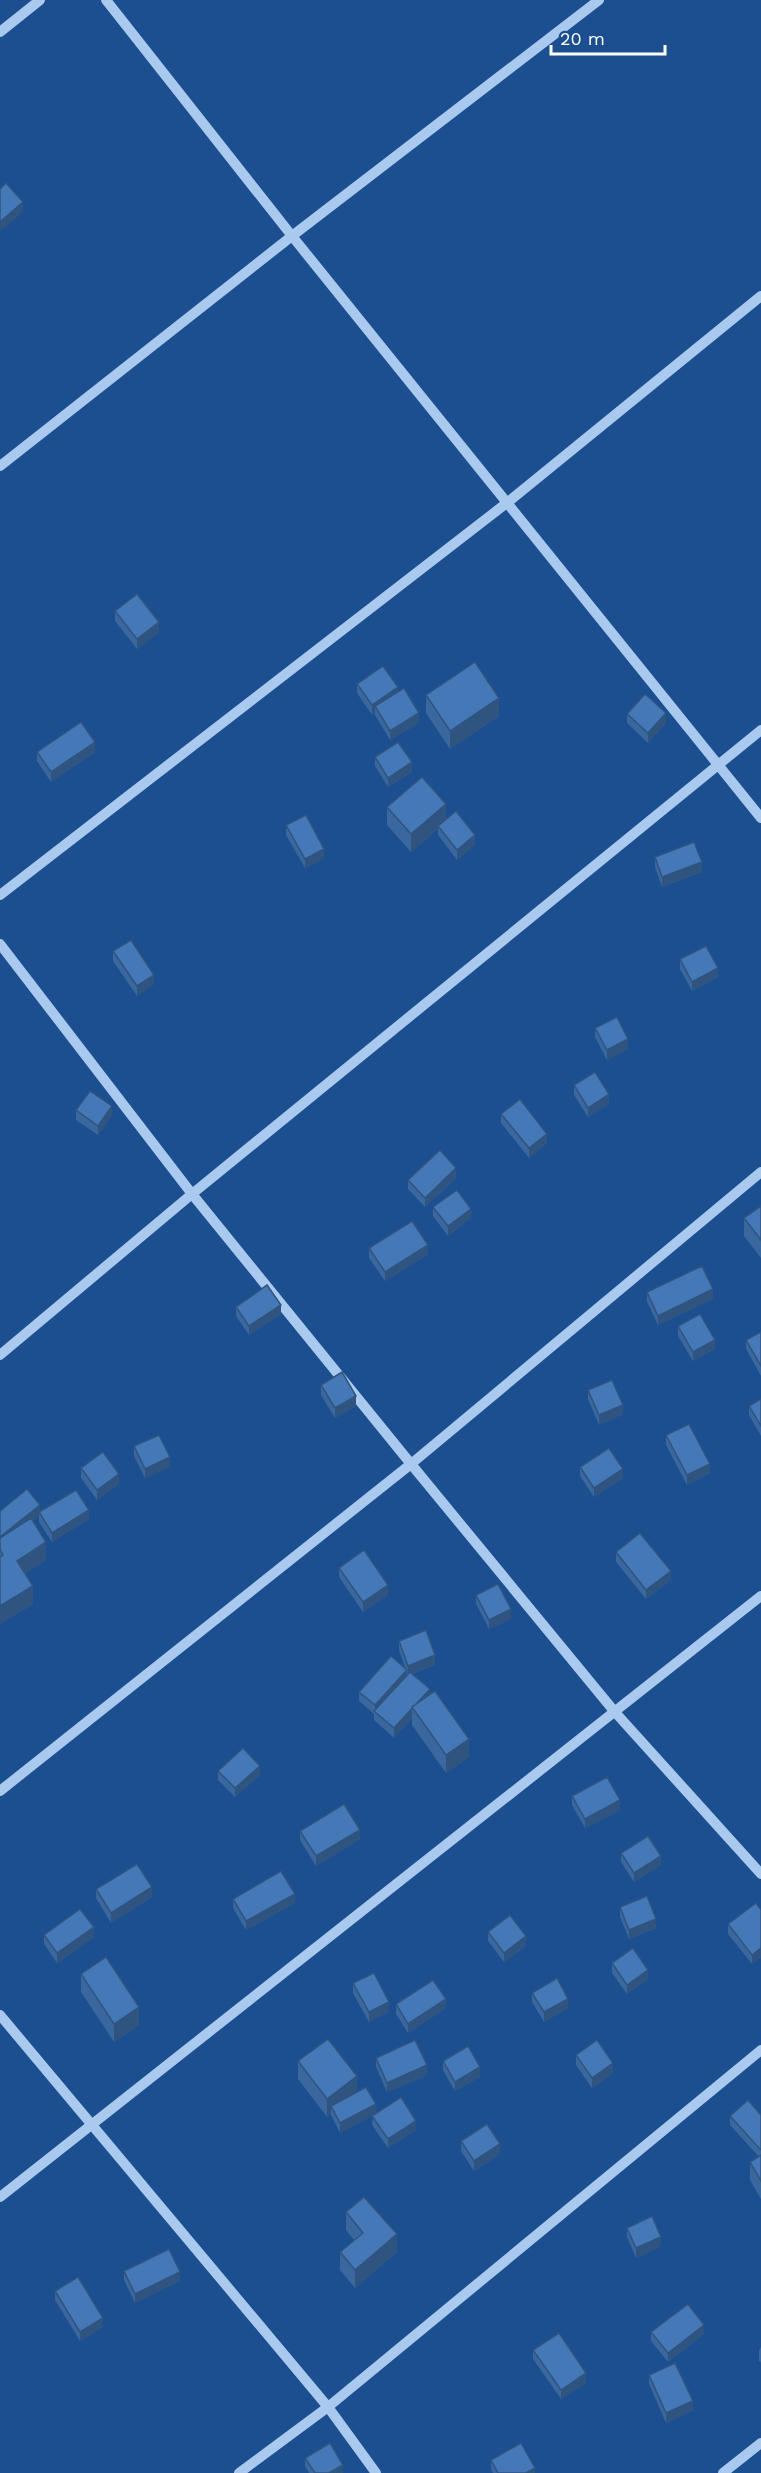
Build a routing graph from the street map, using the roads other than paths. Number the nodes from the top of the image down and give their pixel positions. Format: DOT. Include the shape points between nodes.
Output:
graph roads {
  1 [pos="40,0"];
  2 [pos="106,0"];
  3 [pos="599,0"];
  4 [pos="0,32"];
  5 [pos="292,236"];
  6 [pos="761,296"];
  7 [pos="0,466"];
  8 [pos="508,502"];
  9 [pos="761,730"];
  10 [pos="718,765"];
  11 [pos="761,818"];
  12 [pos="0,895"];
  13 [pos="0,944"];
  14 [pos="761,1172"];
  15 [pos="192,1194"];
  16 [pos="0,1355"];
  17 [pos="411,1464"];
  18 [pos="761,1596"];
  19 [pos="614,1711"];
  20 [pos="0,1791"];
  21 [pos="761,1874"];
  22 [pos="0,2015"];
  23 [pos="761,2050"];
  24 [pos="90,2124"];
  25 [pos="0,2197"];
  26 [pos="328,2407"];
  27 [pos="761,2443"];
  28 [pos="239,2473"];
  29 [pos="376,2473"];
  30 [pos="723,2473"];
  1 -- 4 [label="street"];
  2 -- 5 [label="street"];
  3 -- 5 [label="street"];
  5 -- 7 [label="street"];
  5 -- 8 [label="street"];
  6 -- 8 [label="street"];
  8 -- 10 [label="street"];
  8 -- 12 [label="street"];
  9 -- 10 [label="street"];
  10 -- 11 [label="street"];
  10 -- 15 [label="street"];
  13 -- 15 [label="street"];
  14 -- 17 [label="street"];
  15 -- 16 [label="street"];
  15 -- 17 [label="street"];
  17 -- 19 [label="street"];
  17 -- 20 [label="street"];
  18 -- 19 [label="street"];
  19 -- 21 [label="street"];
  19 -- 24 [label="street"];
  22 -- 24 [label="street"];
  23 -- 26 [label="street"];
  24 -- 25 [label="street"];
  24 -- 26 [label="street"];
  26 -- 28 [label="street"];
  26 -- 29 [label="street"];
  27 -- 30 [label="street"];
}
